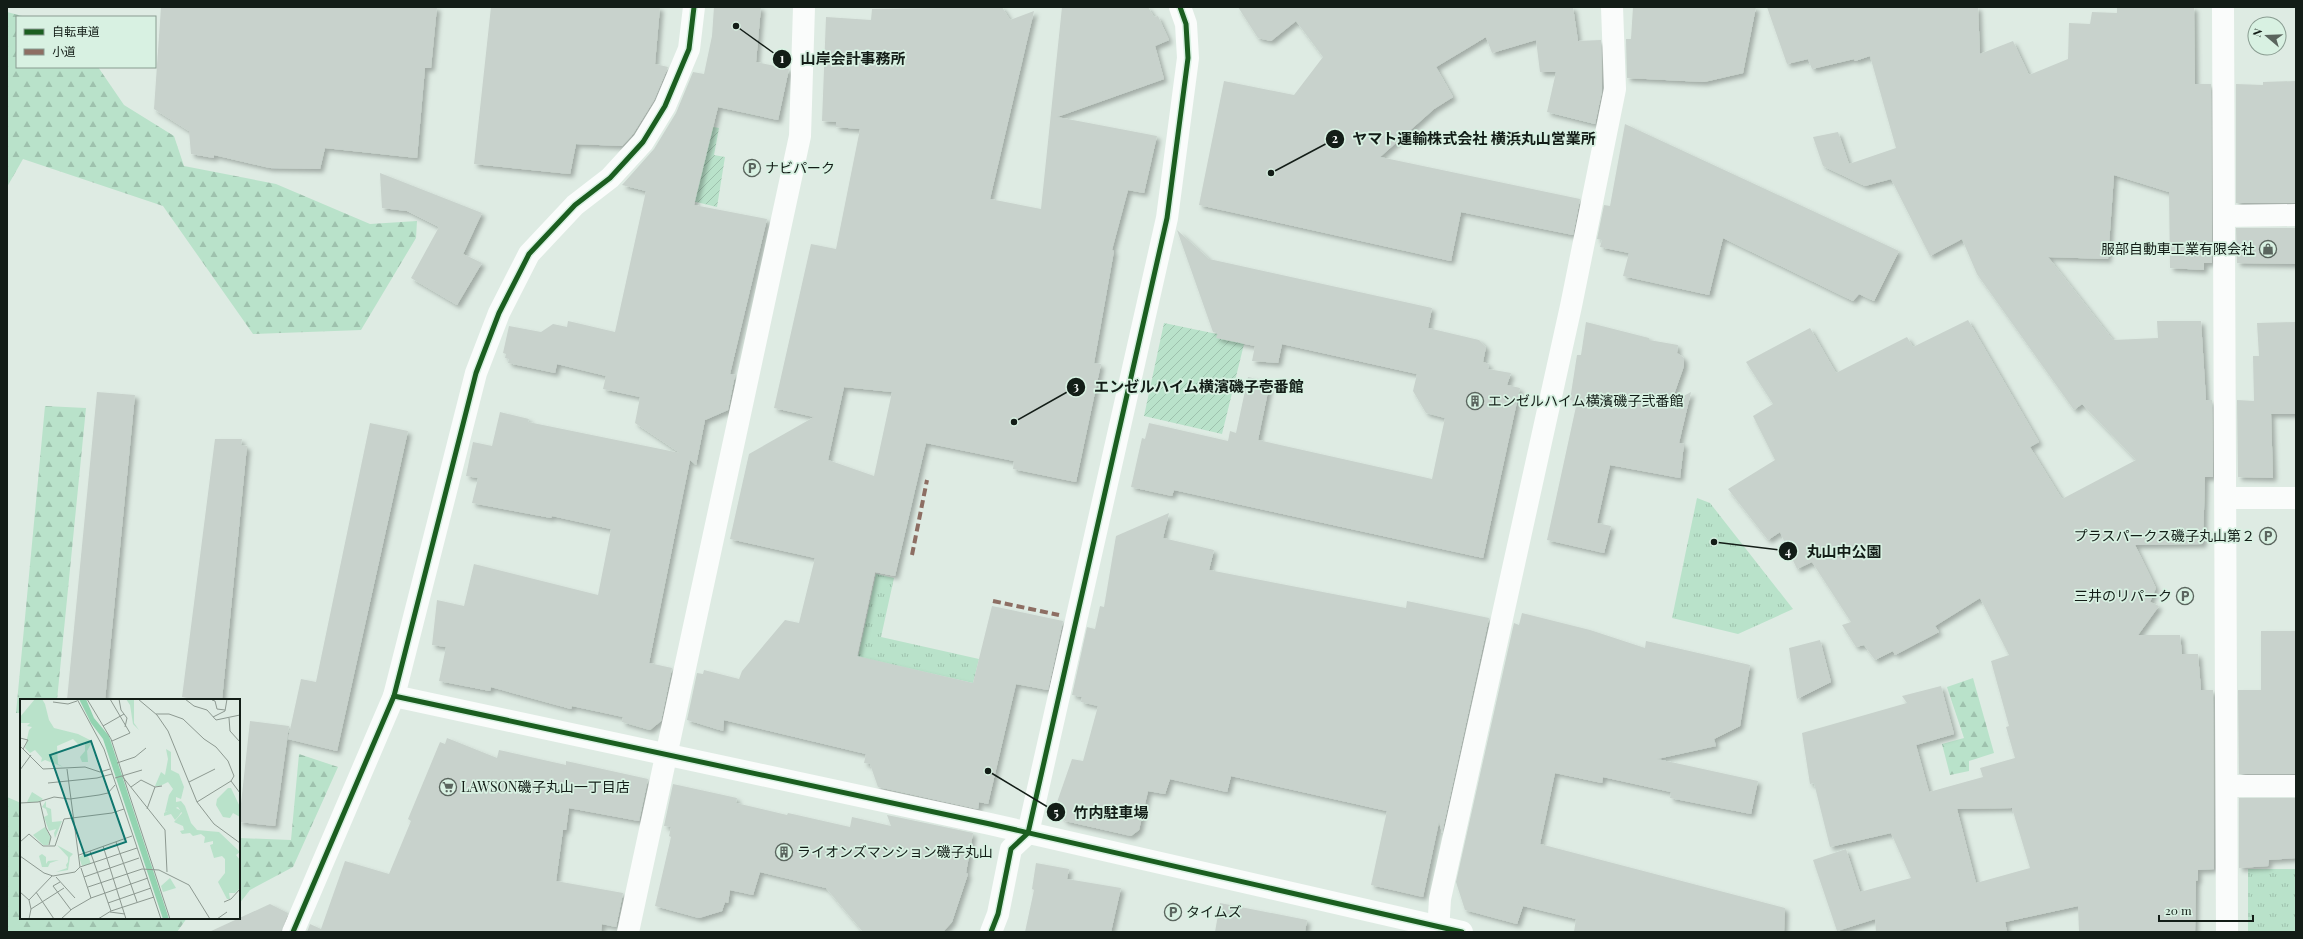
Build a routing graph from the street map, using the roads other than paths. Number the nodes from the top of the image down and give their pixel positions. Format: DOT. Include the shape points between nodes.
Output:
graph roads {
  1 [pos="694,7"];
  2 [pos="804,7"];
  3 [pos="1180,7"];
  4 [pos="1612,7"];
  5 [pos="2223,7"];
  6 [pos="2296,215"];
  7 [pos="2224,216"];
  8 [pos="2226,498"];
  9 [pos="2296,498"];
  10 [pos="394,696"];
  11 [pos="668,755"];
  12 [pos="2227,786"];
  13 [pos="2296,786"];
  14 [pos="1028,833"];
  15 [pos="1439,929"];
  16 [pos="293,932"];
  17 [pos="628,932"];
  18 [pos="991,932"];
  19 [pos="1462,932"];
  20 [pos="2226,932"];
  1 -- 10 [label="street" via="689,49 665,106 643,142 610,178 575,205 529,254 499,313 476,373"];
  2 -- 11 [label="street" via="800,136"];
  3 -- 14 [label="street" via="1186,24 1188,58 1167,218"];
  4 -- 15 [label="street" via="1615,89 1571,306 1440,899"];
  5 -- 7 [label="street"];
  6 -- 7 [label="street"];
  7 -- 8 [label="street"];
  8 -- 9 [label="street"];
  8 -- 12 [label="street"];
  10 -- 11 [label="street"];
  10 -- 16 [label="street"];
  11 -- 14 [label="street"];
  11 -- 17 [label="street"];
  12 -- 13 [label="street"];
  12 -- 20 [label="street"];
  14 -- 15 [label="street"];
  14 -- 18 [label="street" via="1011,850 998,914"];
  15 -- 19 [label="street"];
}
